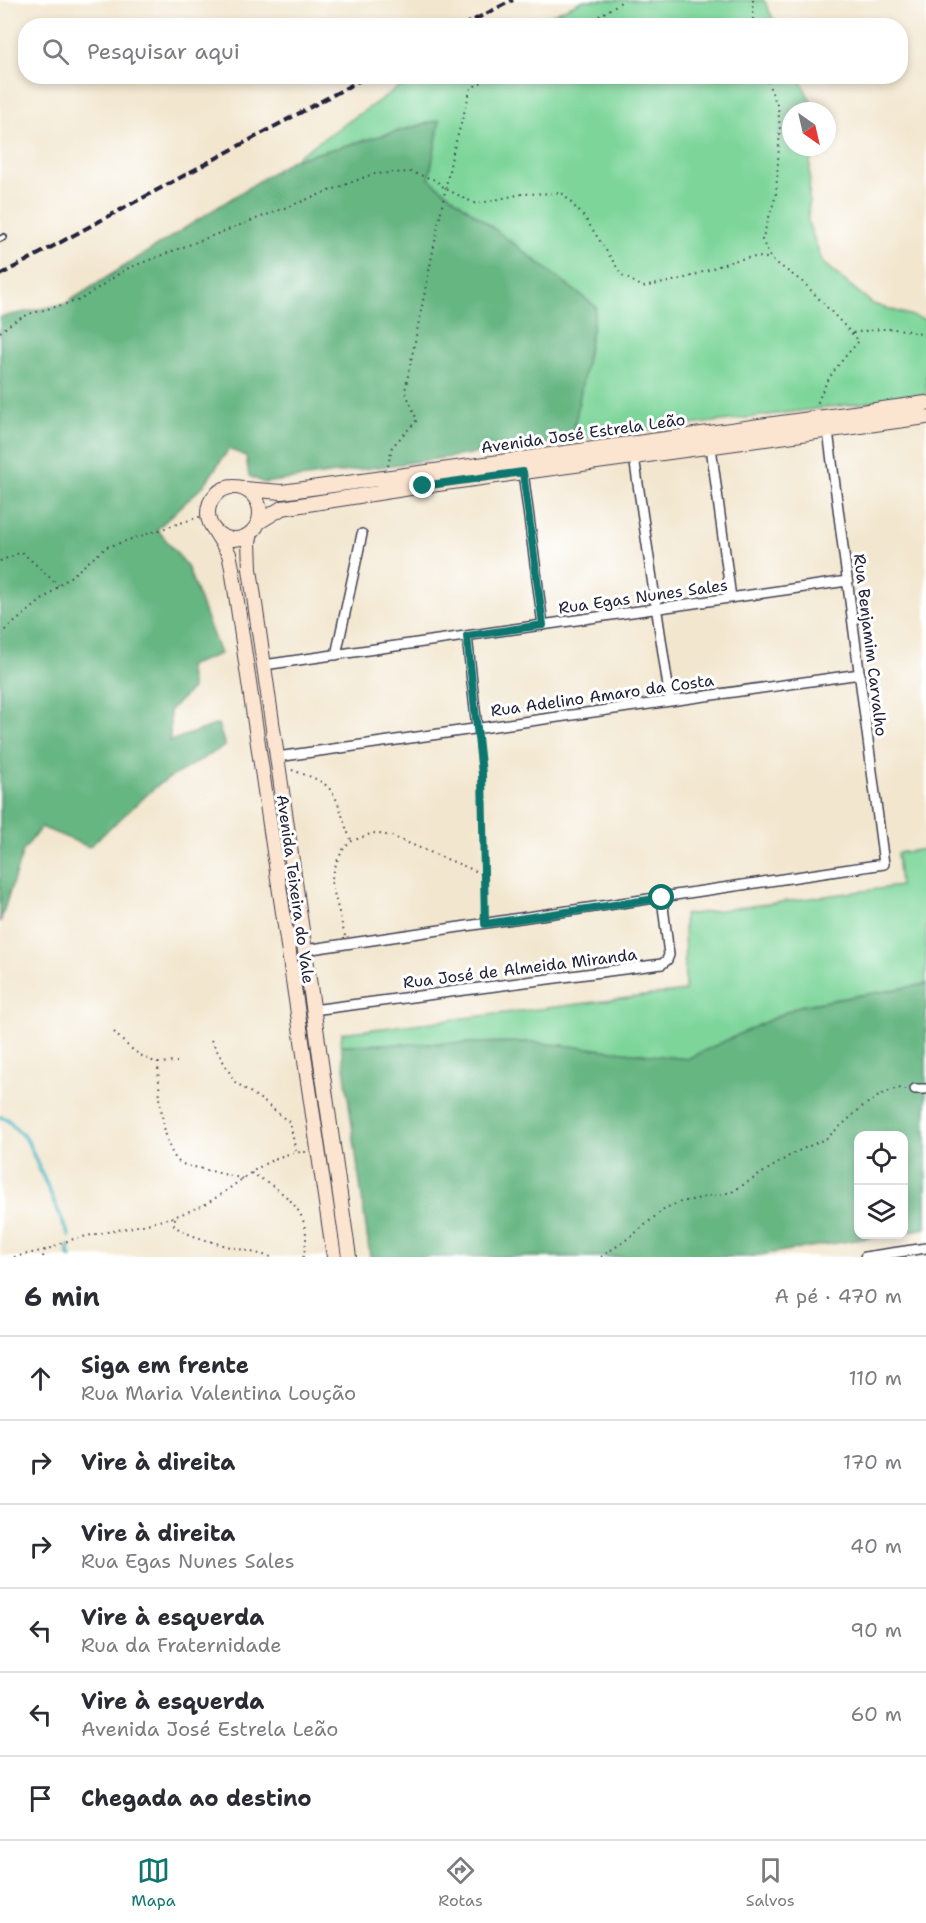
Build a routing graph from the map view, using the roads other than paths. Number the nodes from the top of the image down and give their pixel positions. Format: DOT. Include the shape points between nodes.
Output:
graph roads {
  1 [pos="926,403"];
  2 [pos="926,417"];
  3 [pos="828,431"];
  4 [pos="711,447"];
  5 [pos="634,457"];
  6 [pos="523,472"];
  7 [pos="245,489"];
  8 [pos="255,527"];
  9 [pos="214,530"];
  10 [pos="362,534"];
  11 [pos="847,581"];
  12 [pos="731,598"];
  13 [pos="656,609"];
  14 [pos="543,625"];
  15 [pos="467,636"];
  16 [pos="336,655"];
  17 [pos="264,665"];
  18 [pos="860,674"];
  19 [pos="670,700"];
  20 [pos="477,728"];
  21 [pos="278,760"];
  22 [pos="662,898"];
  23 [pos="305,950"];
  24 [pos="313,1010"];
  25 [pos="915,1089"];
  26 [pos="926,1089"];
  27 [pos="926,1248"];
  28 [pos="334,1257"];
  29 [pos="349,1257"];
  30 [pos="865,1257"];
  1 -- 7 [label="street, Avenida José Estrela Leão" via="282,492"];
  2 -- 3 [label="street, Avenida José Estrela Leão"];
  3 -- 4 [label="street, Avenida José Estrela Leão"];
  3 -- 11 [label="street, Rua Benjamim Carvalho"];
  4 -- 5 [label="street, Avenida José Estrela Leão"];
  4 -- 12 [label="street"];
  5 -- 6 [label="street, Avenida José Estrela Leão"];
  5 -- 13 [label="street"];
  6 -- 8 [label="street, Avenida José Estrela Leão" via="282,508"];
  6 -- 14 [label="street"];
  7 -- 8 [label="street, Avenida Teixeira do Vale" via="260,506"];
  7 -- 9 [label="street, Avenida Teixeira do Vale" via="219,491 209,505"];
  8 -- 9 [label="street" via="244,537 228,538"];
  8 -- 17 [label="street, Avenida Teixeira do Vale" via="249,542 250,568"];
  9 -- 28 [label="street, Avenida Teixeira do Vale" via="229,554 232,568"];
  10 -- 16 [label="street"];
  11 -- 12 [label="street, Rua Egas Nunes Sales"];
  11 -- 18 [label="street, Rua Benjamim Carvalho"];
  12 -- 13 [label="street, Rua Egas Nunes Sales"];
  13 -- 14 [label="street, Rua Egas Nunes Sales"];
  13 -- 19 [label="street"];
  14 -- 15 [label="street, Rua Egas Nunes Sales"];
  15 -- 16 [label="street, Rua Egas Nunes Sales"];
  15 -- 20 [label="street"];
  16 -- 17 [label="street, Rua Egas Nunes Sales"];
  17 -- 21 [label="street, Avenida Teixeira do Vale"];
  18 -- 19 [label="street, Rua Adelino Amaro da Costa"];
  18 -- 22 [label="street, Rua Benjamim Carvalho" via="885,864"];
  19 -- 20 [label="street, Rua Adelino Amaro da Costa"];
  20 -- 21 [label="street, Rua Adelino Amaro da Costa"];
  21 -- 23 [label="street, Avenida Teixeira do Vale"];
  22 -- 23 [label="street"];
  22 -- 24 [label="street, Rua José de Almeida Miranda" via="669,955 662,964"];
  23 -- 24 [label="street, Avenida Teixeira do Vale"];
  24 -- 29 [label="street, Avenida Teixeira do Vale"];
  25 -- 26 [label="street"];
  27 -- 30 [label="street"];
}
